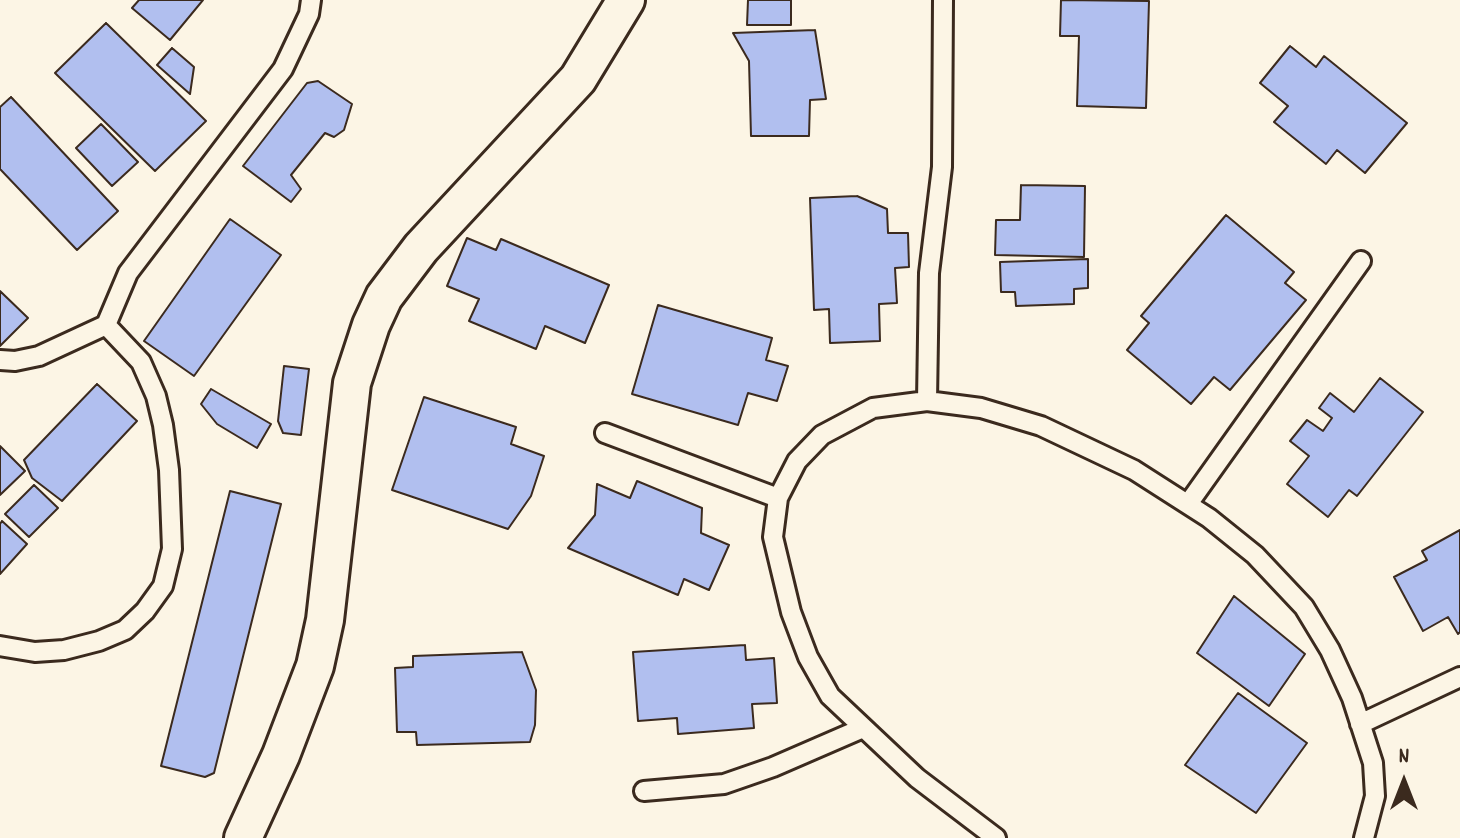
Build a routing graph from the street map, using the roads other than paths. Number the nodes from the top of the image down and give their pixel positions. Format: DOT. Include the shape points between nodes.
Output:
graph roads {
  1 [pos="311,0"];
  2 [pos="626,0"];
  3 [pos="943,0"];
  4 [pos="1361,261"];
  5 [pos="106,325"];
  6 [pos="0,360"];
  7 [pos="927,401"];
  8 [pos="605,433"];
  9 [pos="778,498"];
  10 [pos="1188,504"];
  11 [pos="0,646"];
  12 [pos="1460,677"];
  13 [pos="1360,724"];
  14 [pos="863,728"];
  15 [pos="644,791"];
  16 [pos="984,835"];
  17 [pos="243,838"];
  18 [pos="1364,838"];
  1 -- 5 [label="lane" via="283,69 128,273"];
  2 -- 17 [label="street" via="578,79 414,256 371,325 352,383 315,666"];
  3 -- 7 [label="lane" via="942,167 929,273"];
  4 -- 10 [label="lane"];
  5 -- 6 [label="lane" via="39,356"];
  5 -- 11 [label="lane" via="141,362 163,425 172,549 163,586 125,630 99,641 35,652"];
  7 -- 9 [label="lane" via="873,408 822,435 797,461"];
  7 -- 10 [label="lane" via="981,408 1041,426 1134,470"];
  8 -- 9 [label="lane"];
  9 -- 14 [label="lane" via="773,537 791,612 830,696"];
  10 -- 13 [label="lane" via="1255,555 1304,607 1330,650"];
  12 -- 13 [label="lane"];
  13 -- 18 [label="lane" via="1373,763 1375,796"];
  14 -- 15 [label="lane" via="724,784"];
  14 -- 16 [label="lane"];
}
